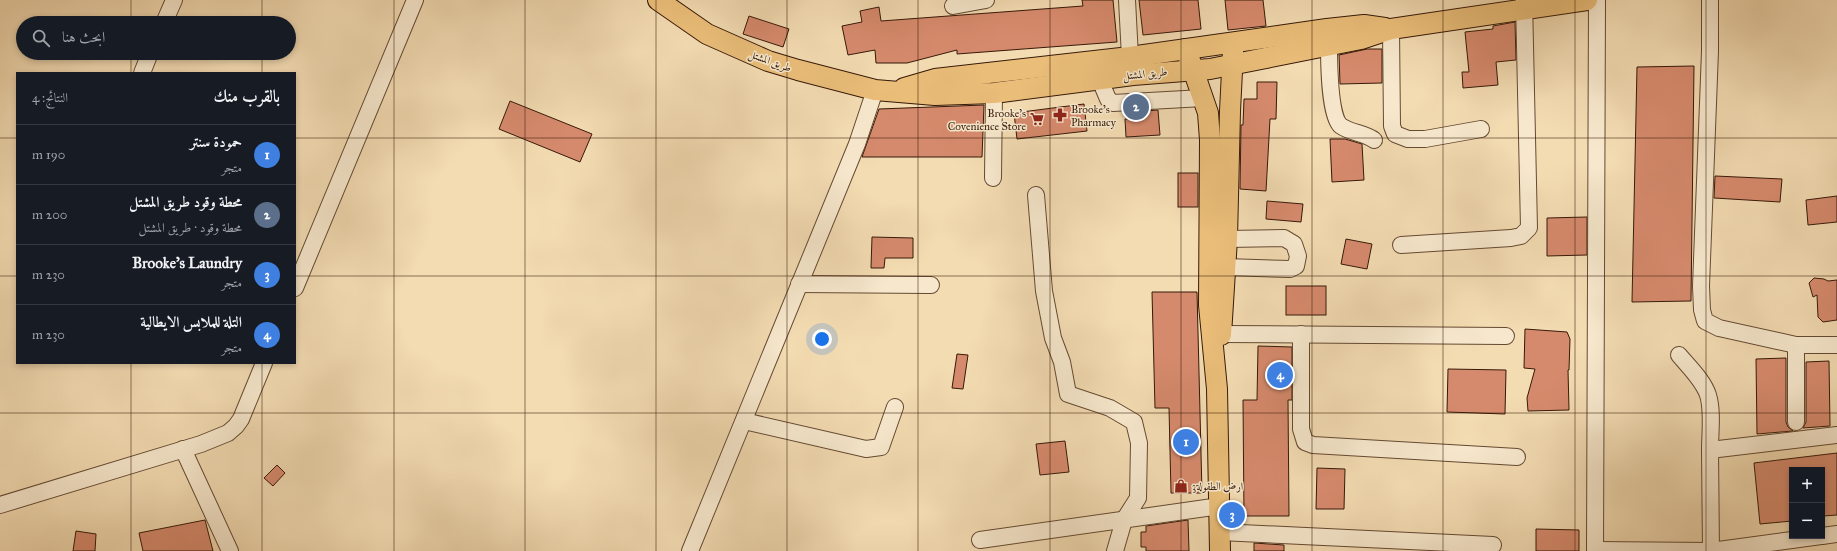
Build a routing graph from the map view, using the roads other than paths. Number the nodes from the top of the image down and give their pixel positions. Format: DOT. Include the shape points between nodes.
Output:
graph roads {
  1 [pos="174,0"];
  2 [pos="415,0"];
  3 [pos="658,0"];
  4 [pos="986,0"];
  5 [pos="1127,0"];
  6 [pos="1587,0"];
  7 [pos="1597,0"];
  8 [pos="1710,0"];
  9 [pos="1524,4"];
  10 [pos="953,6"];
  11 [pos="167,16"];
  12 [pos="1391,29"];
  13 [pos="1233,42"];
  14 [pos="1329,45"];
  15 [pos="1186,49"];
  16 [pos="1130,57"];
  17 [pos="147,60"];
  18 [pos="1233,64"];
  19 [pos="1192,69"];
  20 [pos="142,72"];
  21 [pos="1100,80"];
  22 [pos="875,90"];
  23 [pos="895,90"];
  24 [pos="994,93"];
  25 [pos="1203,98"];
  26 [pos="1481,129"];
  27 [pos="1374,140"];
  28 [pos="993,178"];
  29 [pos="1036,195"];
  30 [pos="1227,239"];
  31 [pos="1401,245"];
  32 [pos="1225,267"];
  33 [pos="799,284"];
  34 [pos="931,285"];
  35 [pos="296,286"];
  36 [pos="1221,334"];
  37 [pos="1301,334"];
  38 [pos="1506,336"];
  39 [pos="1796,344"];
  40 [pos="1837,344"];
  41 [pos="1679,354"];
  42 [pos="264,364"];
  43 [pos="1217,389"];
  44 [pos="895,407"];
  45 [pos="744,420"];
  46 [pos="1796,422"];
  47 [pos="1837,435"];
  48 [pos="183,449"];
  49 [pos="1710,450"];
  50 [pos="1517,456"];
  51 [pos="0,505"];
  52 [pos="1220,506"];
  53 [pos="1124,520"];
  54 [pos="1837,534"];
  55 [pos="1825,536"];
  56 [pos="1797,539"];
  57 [pos="980,540"];
  58 [pos="1220,542"];
  59 [pos="1493,545"];
  60 [pos="1595,550"];
  61 [pos="1711,550"];
  62 [pos="230,551"];
  63 [pos="690,551"];
  64 [pos="1116,551"];
  1 -- 11 [label="street"];
  2 -- 35 [label="street"];
  3 -- 22 [label="main road, طريق المشتل" via="707,34 768,61"];
  4 -- 10 [label="street"];
  5 -- 16 [label="street"];
  6 -- 9 [label="main road, طريق المشتل"];
  7 -- 60 [label="street"];
  8 -- 39 [label="street" via="1700,286 1702,310 1706,321 1719,328"];
  9 -- 12 [label="main road, طريق المشتل"];
  9 -- 31 [label="street" via="1529,228 1521,236 1512,238"];
  12 -- 13 [label="main road, طريق المشتل" via="1364,25 1327,28"];
  12 -- 14 [label="main road, طريق المشتل" via="1361,39"];
  12 -- 26 [label="street" via="1392,126 1396,134 1408,139 1425,139"];
  13 -- 15 [label="main road, طريق المشتل"];
  13 -- 18 [label="main road"];
  14 -- 18 [label="main road, طريق المشتل"];
  14 -- 27 [label="street" via="1329,78 1335,120 1340,125"];
  15 -- 16 [label="main road, طريق المشتل"];
  15 -- 19 [label="main road"];
  16 -- 23 [label="main road, طريق المشتل" via="935,79"];
  17 -- 20 [label="street"];
  18 -- 19 [label="main road, طريق المشتل" via="1210,69"];
  18 -- 30 [label="main road"];
  19 -- 21 [label="main road, طريق المشتل"];
  19 -- 25 [label="main road"];
  21 -- 24 [label="main road, طريق المشتل"];
  21 -- 25 [label="street" via="1108,99 1113,103"];
  22 -- 23 [label="main road, طريق المشتل"];
  22 -- 33 [label="street" via="857,144"];
  23 -- 24 [label="main road, طريق المشتل" via="935,95"];
  24 -- 28 [label="street"];
  25 -- 43 [label="main road" via="1208,113 1210,140 1209,305"];
  29 -- 53 [label="street" via="1044,291 1068,394 1110,408 1134,422 1139,443 1138,498"];
  30 -- 32 [label="main road"];
  30 -- 32 [label="street" via="1284,238 1294,244 1298,256 1296,266 1290,269"];
  32 -- 36 [label="main road"];
  33 -- 34 [label="street"];
  33 -- 45 [label="street"];
  36 -- 37 [label="street"];
  36 -- 43 [label="main road"];
  37 -- 38 [label="street"];
  37 -- 50 [label="street" via="1301,429 1305,442 1313,445"];
  39 -- 40 [label="street"];
  39 -- 46 [label="street"];
  41 -- 49 [label="street" via="1708,394"];
  42 -- 48 [label="street" via="236,426 216,439"];
  43 -- 52 [label="main road"];
  44 -- 45 [label="street" via="880,447 874,450"];
  45 -- 63 [label="street"];
  47 -- 49 [label="street"];
  48 -- 51 [label="street"];
  48 -- 62 [label="street"];
  49 -- 61 [label="street"];
  52 -- 53 [label="street"];
  52 -- 58 [label="main road"];
  53 -- 57 [label="street"];
  53 -- 64 [label="street"];
  54 -- 55 [label="street"];
  56 -- 61 [label="street"];
  58 -- 59 [label="street"];
  60 -- 61 [label="street"];
}
